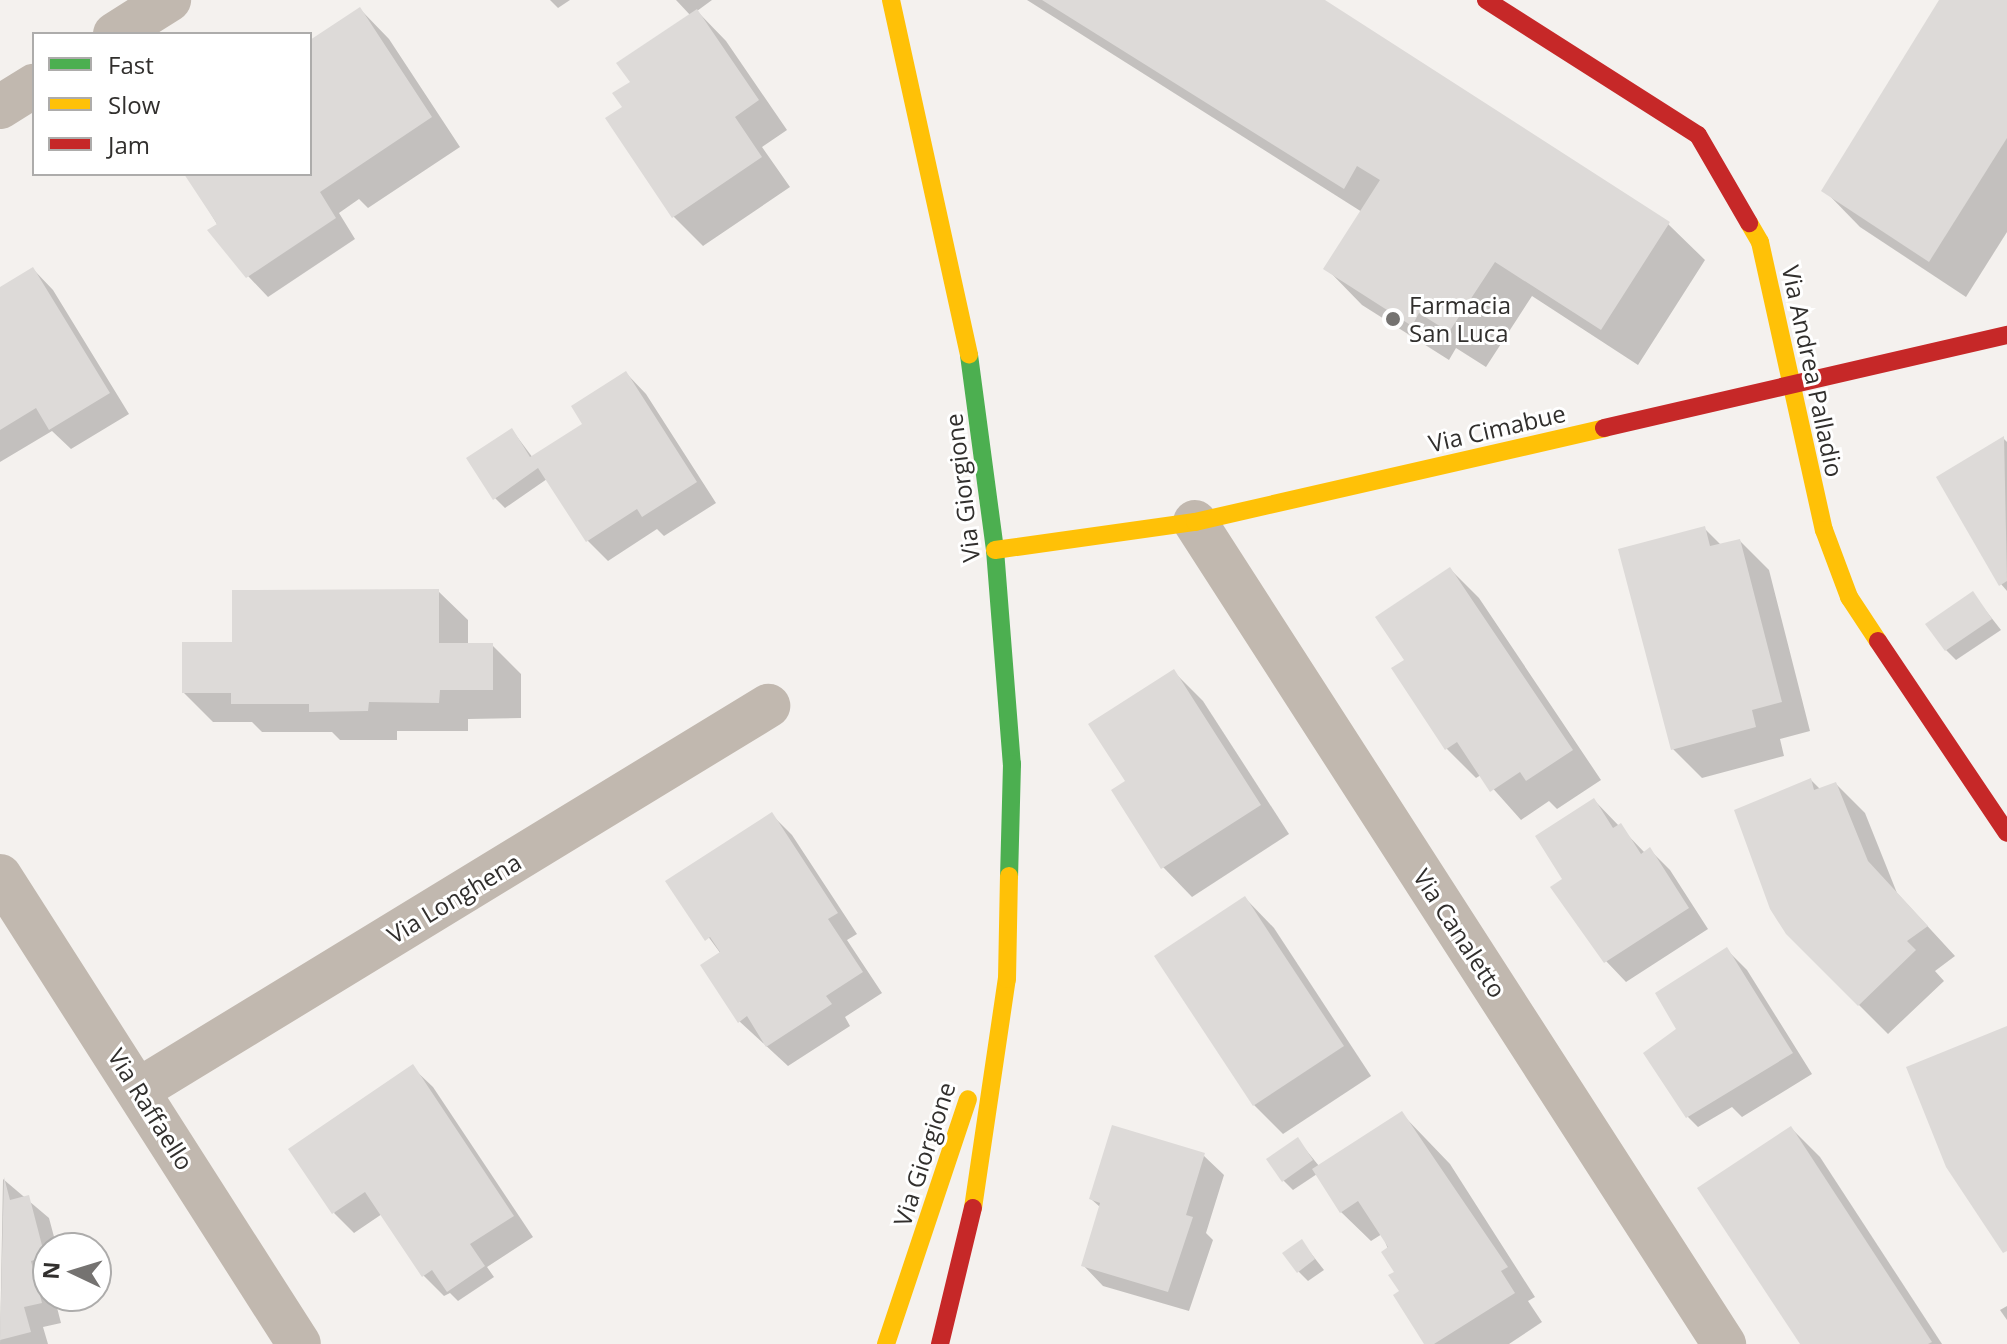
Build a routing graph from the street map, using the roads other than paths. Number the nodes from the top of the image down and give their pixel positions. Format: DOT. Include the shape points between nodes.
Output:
graph roads {
  1 [pos="169,0"];
  2 [pos="891,0"];
  3 [pos="1486,0"];
  4 [pos="118,32"];
  5 [pos="32,87"];
  6 [pos="0,107"];
  7 [pos="2007,335"];
  8 [pos="1794,386"];
  9 [pos="1195,522"];
  10 [pos="995,550"];
  11 [pos="768,706"];
  12 [pos="2007,833"];
  13 [pos="0,876"];
  14 [pos="1007,979"];
  15 [pos="140,1089"];
  16 [pos="299,1344"];
  17 [pos="886,1344"];
  18 [pos="940,1344"];
  19 [pos="1724,1344"];
  1 -- 4 [label="street"];
  2 -- 10 [label="street, Via Giorgione" via="971,363"];
  3 -- 8 [label="street, Via Andrea Palladio" via="1698,135 1760,242"];
  5 -- 6 [label="street"];
  7 -- 8 [label="street, Via Cimabue"];
  8 -- 9 [label="street, Via Cimabue"];
  8 -- 12 [label="street, Via Andrea Palladio" via="1824,530 1849,597"];
  9 -- 10 [label="street, Via Cimabue"];
  9 -- 19 [label="street, Via Canaletto"];
  10 -- 14 [label="street, Via Giorgione" via="1012,764"];
  11 -- 15 [label="street, Via Longhena"];
  13 -- 15 [label="street, Via Raffaello"];
  14 -- 17 [label="street, Via Giorgione"];
  14 -- 18 [label="street, Via Giorgione" via="971,1220"];
  15 -- 16 [label="street, Via Raffaello"];
}
